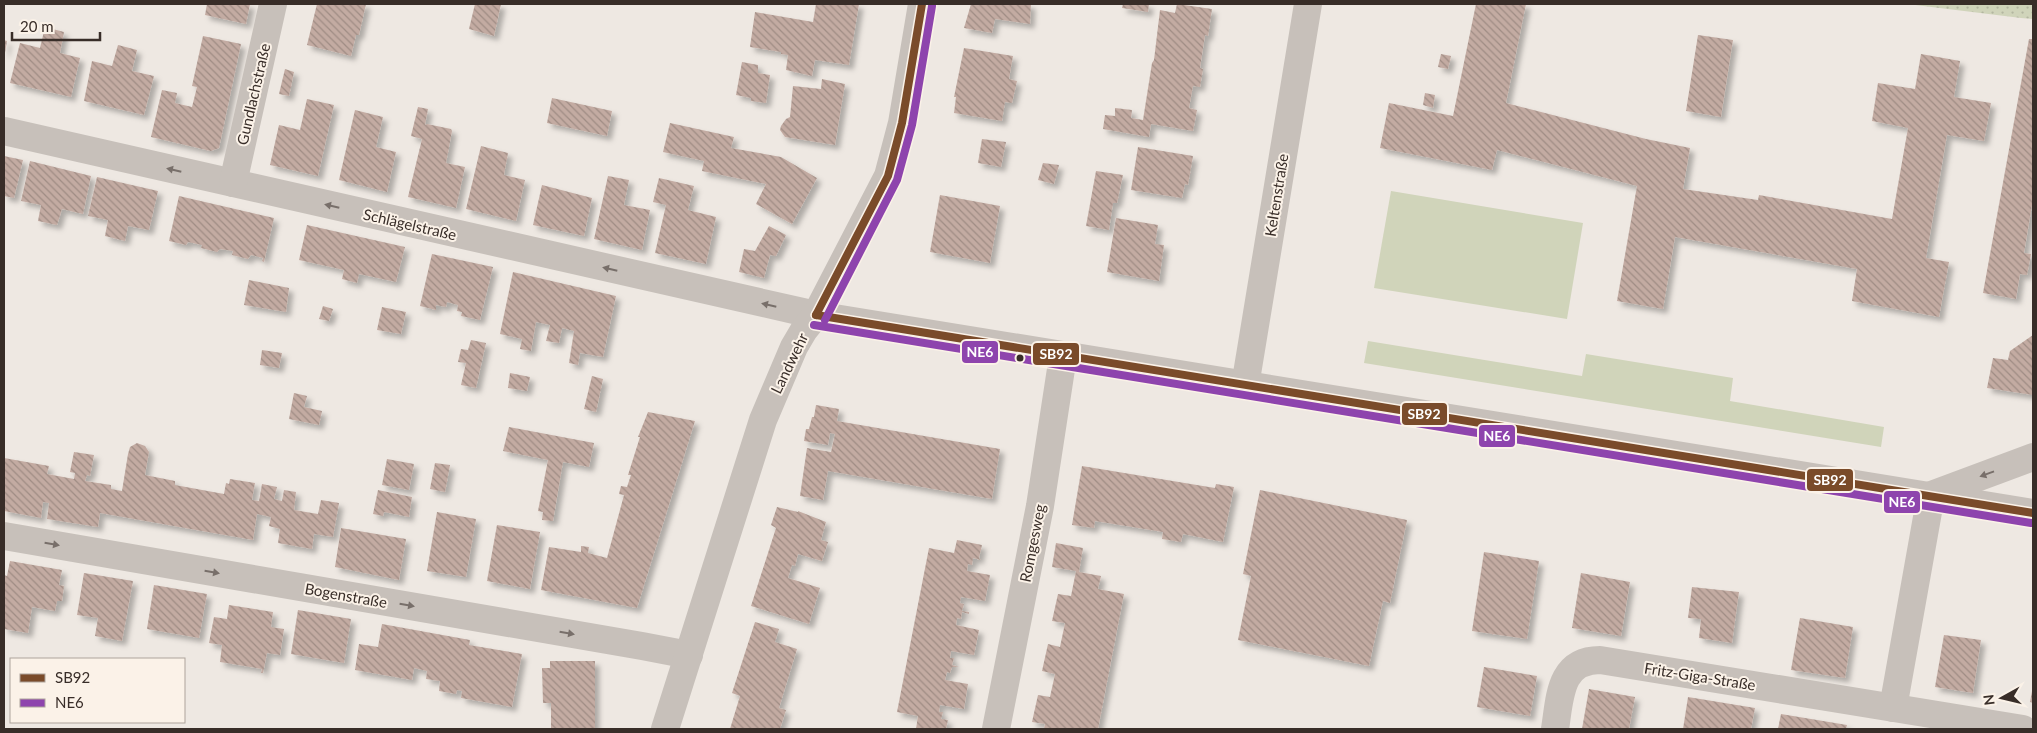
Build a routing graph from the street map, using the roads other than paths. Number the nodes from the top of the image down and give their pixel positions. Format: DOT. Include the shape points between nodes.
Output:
graph roads {
  1 [pos="273,4"];
  2 [pos="922,4"];
  3 [pos="1308,4"];
  4 [pos="4,131"];
  5 [pos="233,183"];
  6 [pos="816,316"];
  7 [pos="1063,356"];
  8 [pos="1245,386"];
  9 [pos="2033,457"];
  10 [pos="1931,495"];
  11 [pos="2033,513"];
  12 [pos="4,536"];
  13 [pos="688,656"];
  14 [pos="1893,708"];
  15 [pos="665,729"];
  16 [pos="996,729"];
  17 [pos="1554,729"];
  18 [pos="2023,729"];
  1 -- 5 [label="street, Gundlachstraße"];
  2 -- 6 [label="street, Landwehr" via="902,123 888,176"];
  3 -- 8 [label="street, Keltenstraße"];
  5 -- 4 [label="street, Schlägelstraße, one-way"];
  6 -- 5 [label="street, Schlägelstraße, one-way"];
  6 -- 7 [label="street, Schlägelstraße"];
  6 -- 13 [label="street, Landwehr" via="794,347 763,420"];
  7 -- 8 [label="street, Schlägelstraße"];
  7 -- 16 [label="street, Romgesweg" via="1040,506"];
  8 -- 10 [label="street, Schlägelstraße"];
  9 -- 10 [label="street, one-way"];
  10 -- 11 [label="street, Schlägelstraße"];
  10 -- 14 [label="street"];
  12 -- 13 [label="street, Bogenstraße, one-way"];
  13 -- 15 [label="street, Landwehr"];
  14 -- 17 [label="street, Fritz-Giga-Straße" via="1592,660 1572,669 1565,679"];
  14 -- 18 [label="street, Fritz-Giga-Straße"];
}
